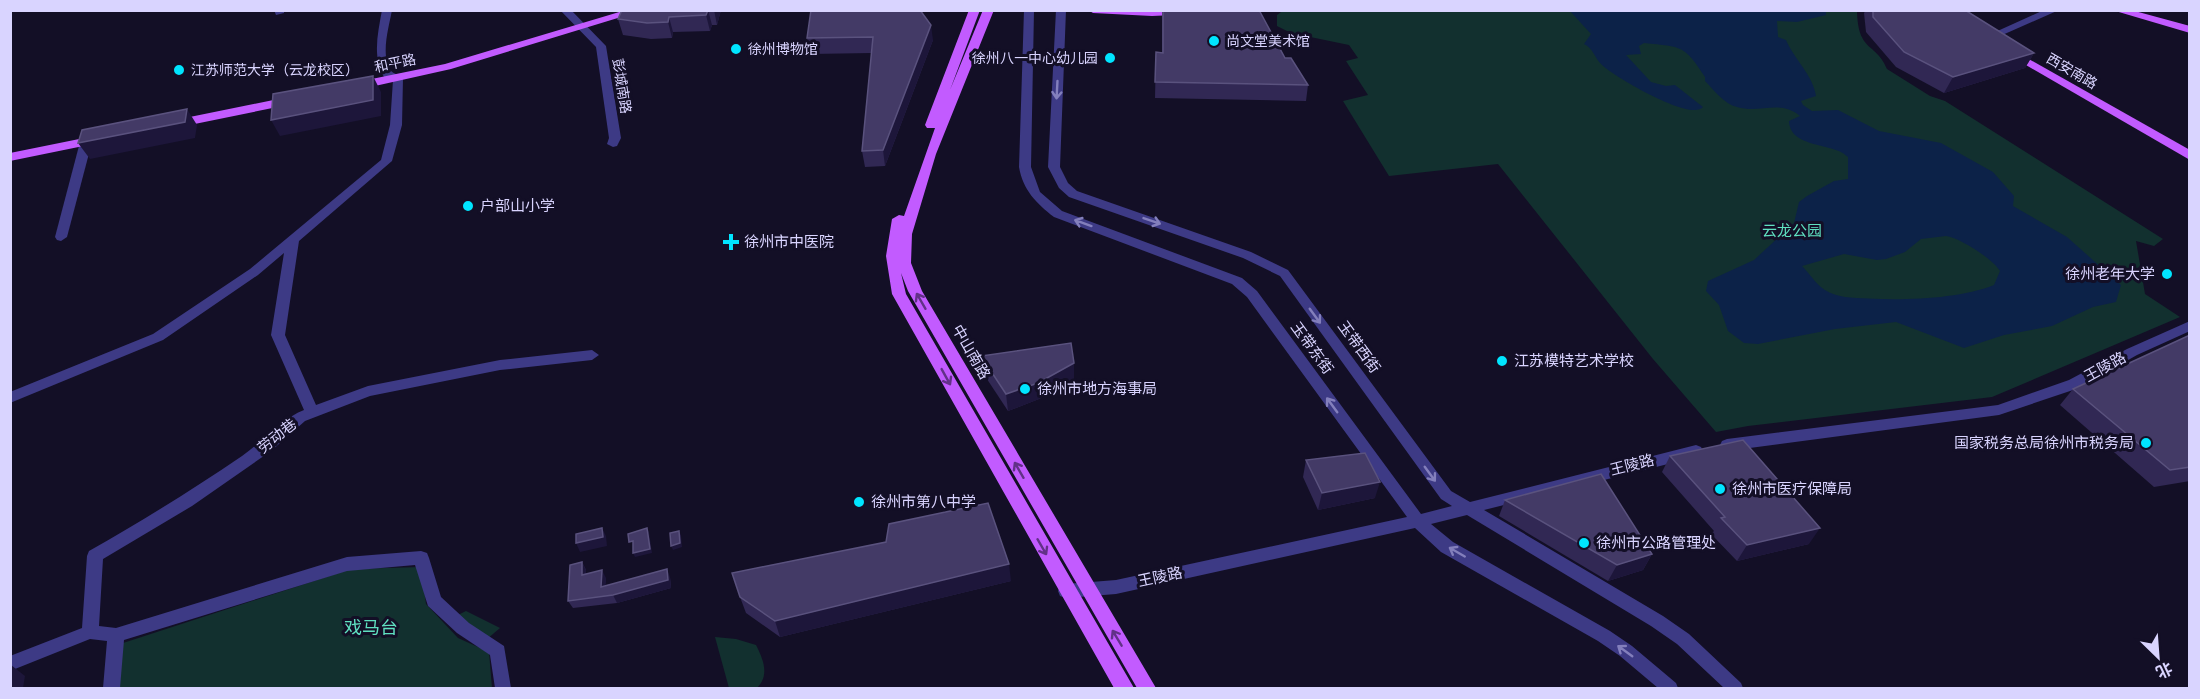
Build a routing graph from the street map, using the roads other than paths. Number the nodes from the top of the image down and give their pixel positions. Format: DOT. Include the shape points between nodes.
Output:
graph roads {
  1 [pos="387,10"];
  2 [pos="618,10"];
  3 [pos="639,10"];
  4 [pos="975,10"];
  5 [pos="989,10"];
  6 [pos="1029,10"];
  7 [pos="1061,10"];
  8 [pos="1093,10"];
  9 [pos="1220,10"];
  10 [pos="2054,10"];
  11 [pos="2117,10"];
  12 [pos="2138,10"];
  13 [pos="569,11"];
  14 [pos="2190,24"];
  15 [pos="579,26"];
  16 [pos="2190,30"];
  17 [pos="1984,33"];
  18 [pos="393,77"];
  19 [pos="341,87"];
  20 [pos="307,94"];
  21 [pos="163,122"];
  22 [pos="86,142"];
  23 [pos="613,144"];
  24 [pos="10,148"];
  25 [pos="2190,148"];
  26 [pos="2190,156"];
  27 [pos="10,157"];
  28 [pos="61,237"];
  29 [pos="293,237"];
  30 [pos="2190,325"];
  31 [pos="2174,332"];
  32 [pos="2190,345"];
  33 [pos="592,355"];
  34 [pos="10,398"];
  35 [pos="313,413"];
  36 [pos="1460,509"];
  37 [pos="1424,519"];
  38 [pos="1087,588"];
  39 [pos="1066,591"];
  40 [pos="90,632"];
  41 [pos="116,635"];
  42 [pos="10,664"];
  43 [pos="112,688"];
  44 [pos="503,688"];
  45 [pos="1124,688"];
  46 [pos="1147,688"];
  47 [pos="1670,688"];
  48 [pos="1736,688"];
  1 -- 18 [label="street" via="381,41 382,66"];
  2 -- 15 [label="main road, 和平路"];
  3 -- 15 [label="main road, 和平路"];
  4 -- 39 [label="main road, one-way" via="920,153 891,248 892,271 899,294"];
  38 -- 5 [label="main road, 中山南路, one-way" via="915,291 904,263 905,234 930,154"];
  37 -- 6 [label="street, 玉带东街, one-way" via="1252,294 1237,281 1058,214 1035,197 1027,183 1025,166"];
  7 -- 36 [label="street, 玉带西街, one-way" via="1054,167 1063,185 1073,194 1248,255 1284,273"];
  8 -- 9 [label="main road"];
  10 -- 17 [label="street"];
  11 -- 16 [label="main road"];
  12 -- 14 [label="main road"];
  13 -- 15 [label="street, 彭城南路"];
  15 -- 18 [label="main road, 和平路" via="447,68"];
  15 -- 23 [label="street, 彭城南路" via="601,46"];
  17 -- 25 [label="main road, 西安南路"];
  17 -- 26 [label="main road, 西安南路"];
  18 -- 19 [label="main road, 和平路"];
  18 -- 29 [label="street" via="396,125 386,161"];
  20 -- 21 [label="main road"];
  22 -- 24 [label="main road" via="106,134"];
  22 -- 27 [label="main road"];
  22 -- 28 [label="street"];
  29 -- 34 [label="street" via="254,272 158,338"];
  29 -- 35 [label="street" via="278,335"];
  30 -- 31 [label="street, 王陵路"];
  31 -- 32 [label="street"];
  31 -- 36 [label="street, 王陵路" via="2074,384 1999,410 1757,439 1664,457"];
  33 -- 35 [label="street, 劳动巷" via="500,365 368,391"];
  35 -- 40 [label="street, 劳动巷" via="300,417 266,447 187,502 95,556"];
  36 -- 37 [label="street, 王陵路"];
  36 -- 48 [label="street, 玉带西街" via="1657,621 1683,639"];
  37 -- 38 [label="street, 王陵路" via="1116,587"];
  47 -- 37 [label="street, 玉带东街, one-way" via="1604,636 1447,547"];
  38 -- 39 [label="street, 王陵路"];
  46 -- 38 [label="main road, 中山南路, one-way"];
  39 -- 45 [label="main road"];
  40 -- 41 [label="street"];
  40 -- 42 [label="street"];
  41 -- 43 [label="street"];
  41 -- 44 [label="street" via="347,564 421,558 434,601 463,628 498,651"];
}
